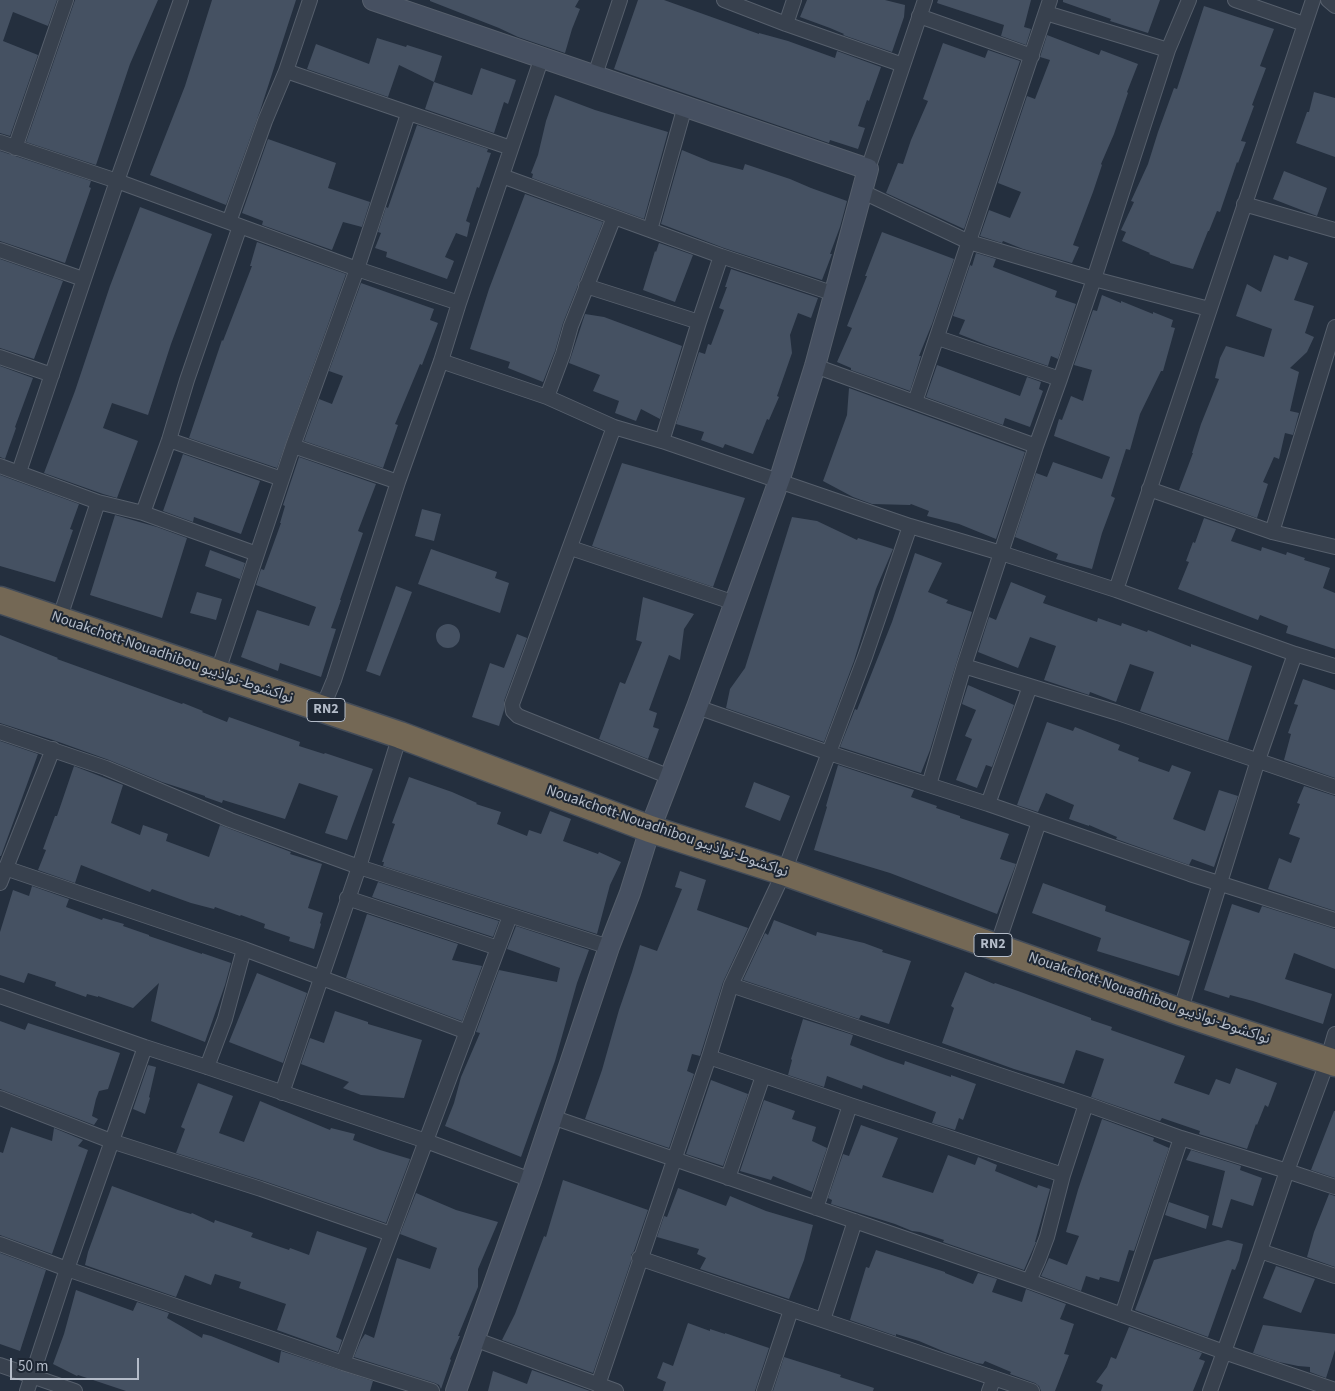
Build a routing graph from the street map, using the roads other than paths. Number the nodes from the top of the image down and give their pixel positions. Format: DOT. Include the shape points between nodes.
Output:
graph roads {
  1 [pos="66,0"];
  2 [pos="181,0"];
  3 [pos="310,0"];
  4 [pos="373,0"];
  5 [pos="620,0"];
  6 [pos="724,0"];
  7 [pos="794,0"];
  8 [pos="925,0"];
  9 [pos="1188,0"];
  10 [pos="1234,0"];
  11 [pos="1313,0"];
  12 [pos="1328,0"];
  13 [pos="1048,6"];
  14 [pos="1335,6"];
  15 [pos="919,16"];
  16 [pos="786,24"];
  17 [pos="1304,24"];
  18 [pos="1168,50"];
  19 [pos="1032,56"];
  20 [pos="542,57"];
  21 [pos="903,65"];
  22 [pos="286,71"];
  23 [pos="595,75"];
  24 [pos="685,106"];
  25 [pos="408,114"];
  26 [pos="0,142"];
  27 [pos="15,148"];
  28 [pos="511,148"];
  29 [pos="868,169"];
  30 [pos="502,176"];
  31 [pos="116,181"];
  32 [pos="861,191"];
  33 [pos="1244,204"];
  34 [pos="614,217"];
  35 [pos="234,224"];
  36 [pos="650,230"];
  37 [pos="1335,230"];
  38 [pos="969,242"];
  39 [pos="0,250"];
  40 [pos="721,256"];
  41 [pos="357,269"];
  42 [pos="83,279"];
  43 [pos="1094,280"];
  44 [pos="586,286"];
  45 [pos="835,294"];
  46 [pos="459,303"];
  47 [pos="1210,309"];
  48 [pos="698,322"];
  49 [pos="1335,329"];
  50 [pos="938,338"];
  51 [pos="0,357"];
  52 [pos="441,361"];
  53 [pos="815,366"];
  54 [pos="52,375"];
  55 [pos="1060,379"];
  56 [pos="547,397"];
  57 [pos="916,402"];
  58 [pos="614,427"];
  59 [pos="169,440"];
  60 [pos="662,441"];
  61 [pos="293,446"];
  62 [pos="1036,446"];
  63 [pos="0,466"];
  64 [pos="19,472"];
  65 [pos="282,479"];
  66 [pos="778,481"];
  67 [pos="398,482"];
  68 [pos="1149,489"];
  69 [pos="98,502"];
  70 [pos="143,513"];
  71 [pos="910,526"];
  72 [pos="1272,532"];
  73 [pos="1335,547"];
  74 [pos="571,548"];
  75 [pos="1001,553"];
  76 [pos="257,554"];
  77 [pos="1116,590"];
  78 [pos="0,600"];
  79 [pos="735,603"];
  80 [pos="59,620"];
  81 [pos="1296,654"];
  82 [pos="964,666"];
  83 [pos="1335,666"];
  84 [pos="217,674"];
  85 [pos="1030,686"];
  86 [pos="697,707"];
  87 [pos="322,709"];
  88 [pos="0,732"];
  89 [pos="400,735"];
  90 [pos="53,749"];
  91 [pos="829,753"];
  92 [pos="1258,760"];
  93 [pos="670,777"];
  94 [pos="928,786"];
  95 [pos="1335,787"];
  96 [pos="988,804"];
  97 [pos="1039,822"];
  98 [pos="650,829"];
  99 [pos="358,867"];
  100 [pos="6,868"];
  101 [pos="784,872"];
  102 [pos="0,883"];
  103 [pos="1220,883"];
  104 [pos="347,898"];
  105 [pos="510,916"];
  106 [pos="1335,920"];
  107 [pos="997,946"];
  108 [pos="609,947"];
  109 [pos="498,948"];
  110 [pos="244,949"];
  111 [pos="321,977"];
  112 [pos="732,985"];
  113 [pos="0,996"];
  114 [pos="1180,1012"];
  115 [pos="467,1032"];
  116 [pos="1335,1034"];
  117 [pos="145,1047"];
  118 [pos="708,1056"];
  119 [pos="1330,1062"];
  120 [pos="207,1067"];
  121 [pos="763,1076"];
  122 [pos="282,1093"];
  123 [pos="0,1098"];
  124 [pos="1086,1104"];
  125 [pos="850,1105"];
  126 [pos="552,1117"];
  127 [pos="1181,1138"];
  128 [pos="111,1140"];
  129 [pos="426,1141"];
  130 [pos="674,1159"];
  131 [pos="1287,1171"];
  132 [pos="1063,1175"];
  133 [pos="728,1178"];
  134 [pos="531,1180"];
  135 [pos="1335,1187"];
  136 [pos="816,1208"];
  137 [pos="855,1221"];
  138 [pos="391,1234"];
  139 [pos="0,1244"];
  140 [pos="1260,1251"];
  141 [pos="639,1258"];
  142 [pos="67,1269"];
  143 [pos="1335,1276"];
  144 [pos="1029,1281"];
  145 [pos="791,1310"];
  146 [pos="1122,1315"];
  147 [pos="823,1320"];
  148 [pos="474,1339"];
  149 [pos="1224,1352"];
  150 [pos="344,1362"];
  151 [pos="0,1365"];
  152 [pos="32,1376"];
  153 [pos="992,1384"];
  154 [pos="598,1385"];
  155 [pos="1335,1390"];
  156 [pos="27,1391"];
  157 [pos="75,1391"];
  158 [pos="432,1391"];
  159 [pos="456,1391"];
  160 [pos="616,1391"];
  161 [pos="764,1391"];
  162 [pos="1032,1391"];
  163 [pos="1210,1391"];
  1 -- 27 [label="street"];
  2 -- 31 [label="street"];
  3 -- 22 [label="street"];
  4 -- 20 [label="street"];
  5 -- 23 [label="street"];
  6 -- 16 [label="street"];
  7 -- 16 [label="street"];
  8 -- 15 [label="street"];
  9 -- 18 [label="street"];
  10 -- 17 [label="street"];
  11 -- 17 [label="street"];
  12 -- 14 [label="street"];
  13 -- 18 [label="street"];
  13 -- 19 [label="street"];
  15 -- 19 [label="street"];
  15 -- 21 [label="street"];
  16 -- 21 [label="street"];
  17 -- 33 [label="street"];
  18 -- 43 [label="street"];
  19 -- 38 [label="street"];
  20 -- 23 [label="street"];
  20 -- 28 [label="street"];
  21 -- 29 [label="street"];
  22 -- 25 [label="street"];
  22 -- 35 [label="street" via="265,122"];
  23 -- 24 [label="street"];
  24 -- 29 [label="street"];
  24 -- 36 [label="street"];
  25 -- 28 [label="street"];
  25 -- 41 [label="street"];
  26 -- 27 [label="street"];
  27 -- 31 [label="street"];
  28 -- 30 [label="street"];
  29 -- 32 [label="street"];
  30 -- 34 [label="street"];
  30 -- 46 [label="street"];
  31 -- 35 [label="street"];
  31 -- 42 [label="street"];
  32 -- 38 [label="street"];
  32 -- 45 [label="street"];
  33 -- 37 [label="street"];
  33 -- 47 [label="street"];
  34 -- 36 [label="street"];
  34 -- 44 [label="street"];
  35 -- 41 [label="street"];
  35 -- 59 [label="street"];
  36 -- 40 [label="street"];
  38 -- 43 [label="street"];
  38 -- 50 [label="street"];
  39 -- 42 [label="street"];
  40 -- 45 [label="street"];
  40 -- 48 [label="street"];
  41 -- 46 [label="street"];
  41 -- 61 [label="street"];
  42 -- 54 [label="street"];
  43 -- 47 [label="street"];
  43 -- 55 [label="street"];
  44 -- 48 [label="street"];
  44 -- 56 [label="street"];
  45 -- 53 [label="street"];
  46 -- 52 [label="street"];
  47 -- 68 [label="street"];
  48 -- 60 [label="street"];
  49 -- 72 [label="street"];
  50 -- 55 [label="street"];
  50 -- 57 [label="street"];
  51 -- 54 [label="street"];
  52 -- 56 [label="street"];
  52 -- 67 [label="street"];
  53 -- 57 [label="street"];
  53 -- 66 [label="street"];
  54 -- 64 [label="street"];
  55 -- 62 [label="street"];
  56 -- 58 [label="street"];
  57 -- 62 [label="street"];
  58 -- 60 [label="street"];
  58 -- 74 [label="street"];
  59 -- 65 [label="street"];
  59 -- 70 [label="street"];
  60 -- 66 [label="street"];
  61 -- 65 [label="street"];
  61 -- 67 [label="street"];
  62 -- 75 [label="street"];
  63 -- 64 [label="street"];
  64 -- 69 [label="street"];
  65 -- 76 [label="street"];
  66 -- 71 [label="street"];
  66 -- 79 [label="street"];
  67 -- 87 [label="street"];
  68 -- 72 [label="street"];
  68 -- 77 [label="street"];
  69 -- 70 [label="street"];
  69 -- 80 [label="street"];
  70 -- 76 [label="street"];
  71 -- 75 [label="street"];
  71 -- 91 [label="street"];
  72 -- 73 [label="street"];
  74 -- 79 [label="street"];
  74 -- 93 [label="street" via="512,704 513,711 518,716"];
  75 -- 77 [label="street"];
  75 -- 82 [label="street"];
  76 -- 84 [label="street"];
  77 -- 81 [label="street"];
  78 -- 80 [label="highway, Nouakchott-Nouadhibou نواكشوط-نواذيبو / RN2"];
  79 -- 86 [label="street"];
  80 -- 84 [label="highway, Nouakchott-Nouadhibou نواكشوط-نواذيبو / RN2"];
  81 -- 83 [label="street"];
  81 -- 92 [label="street"];
  82 -- 85 [label="street"];
  82 -- 94 [label="street"];
  84 -- 87 [label="highway, Nouakchott-Nouadhibou نواكشوط-نواذيبو / RN2"];
  85 -- 92 [label="street"];
  85 -- 96 [label="street"];
  86 -- 91 [label="street"];
  86 -- 93 [label="street"];
  87 -- 89 [label="highway, Nouakchott-Nouadhibou نواكشوط-نواذيبو / RN2"];
  88 -- 90 [label="street"];
  89 -- 98 [label="highway, Nouakchott-Nouadhibou نواكشوط-نواذيبو / RN2"];
  89 -- 99 [label="street"];
  90 -- 99 [label="street"];
  90 -- 100 [label="street"];
  91 -- 94 [label="street"];
  91 -- 101 [label="street"];
  92 -- 95 [label="street"];
  92 -- 103 [label="street"];
  93 -- 98 [label="street"];
  94 -- 96 [label="street"];
  96 -- 97 [label="street"];
  97 -- 103 [label="street"];
  97 -- 107 [label="street"];
  98 -- 101 [label="highway, Nouakchott-Nouadhibou نواكشوط-نواذيبو / RN2"];
  98 -- 108 [label="street"];
  99 -- 104 [label="street"];
  99 -- 105 [label="street"];
  100 -- 102 [label="street"];
  100 -- 110 [label="street"];
  101 -- 107 [label="highway, Nouakchott-Nouadhibou نواكشوط-نواذيبو / RN2"];
  101 -- 112 [label="street"];
  103 -- 106 [label="street"];
  103 -- 114 [label="street"];
  104 -- 109 [label="street"];
  104 -- 111 [label="street"];
  105 -- 108 [label="street"];
  105 -- 109 [label="street"];
  107 -- 114 [label="highway, Nouakchott-Nouadhibou نواكشوط-نواذيبو / RN2"];
  108 -- 126 [label="street"];
  109 -- 115 [label="street"];
  110 -- 111 [label="street"];
  110 -- 120 [label="street" via="225,1019"];
  111 -- 115 [label="street"];
  111 -- 122 [label="street"];
  112 -- 118 [label="street"];
  112 -- 124 [label="street"];
  113 -- 117 [label="street"];
  114 -- 119 [label="highway, Nouakchott-Nouadhibou نواكشوط-نواذيبو / RN2"];
  115 -- 129 [label="street"];
  116 -- 119 [label="street"];
  117 -- 120 [label="street"];
  117 -- 128 [label="street"];
  118 -- 121 [label="street"];
  118 -- 130 [label="street"];
  119 -- 131 [label="street" via="1324,1068"];
  120 -- 122 [label="street"];
  121 -- 125 [label="street"];
  121 -- 133 [label="street"];
  122 -- 129 [label="street"];
  123 -- 128 [label="street"];
  124 -- 127 [label="street"];
  124 -- 132 [label="street"];
  125 -- 132 [label="street"];
  125 -- 136 [label="street"];
  126 -- 130 [label="street"];
  126 -- 134 [label="street"];
  127 -- 131 [label="street"];
  127 -- 146 [label="street"];
  128 -- 138 [label="street"];
  128 -- 142 [label="street"];
  129 -- 134 [label="street"];
  129 -- 138 [label="street"];
  130 -- 133 [label="street"];
  130 -- 141 [label="street"];
  131 -- 135 [label="street"];
  131 -- 140 [label="street"];
  132 -- 144 [label="street" via="1047,1237"];
  133 -- 136 [label="street"];
  134 -- 148 [label="street"];
  136 -- 137 [label="street"];
  137 -- 144 [label="street"];
  137 -- 147 [label="street"];
  138 -- 150 [label="street"];
  139 -- 142 [label="street"];
  140 -- 143 [label="street"];
  140 -- 149 [label="street"];
  141 -- 145 [label="street"];
  141 -- 154 [label="street"];
  142 -- 150 [label="street"];
  142 -- 152 [label="street"];
  144 -- 146 [label="street"];
  145 -- 147 [label="street"];
  145 -- 161 [label="street"];
  146 -- 149 [label="street"];
  147 -- 153 [label="street"];
  148 -- 154 [label="street"];
  148 -- 159 [label="street"];
  149 -- 155 [label="street"];
  149 -- 163 [label="street"];
  150 -- 158 [label="street"];
  151 -- 152 [label="street"];
  152 -- 156 [label="street"];
  152 -- 157 [label="street"];
  153 -- 162 [label="street"];
  154 -- 160 [label="street"];
}
